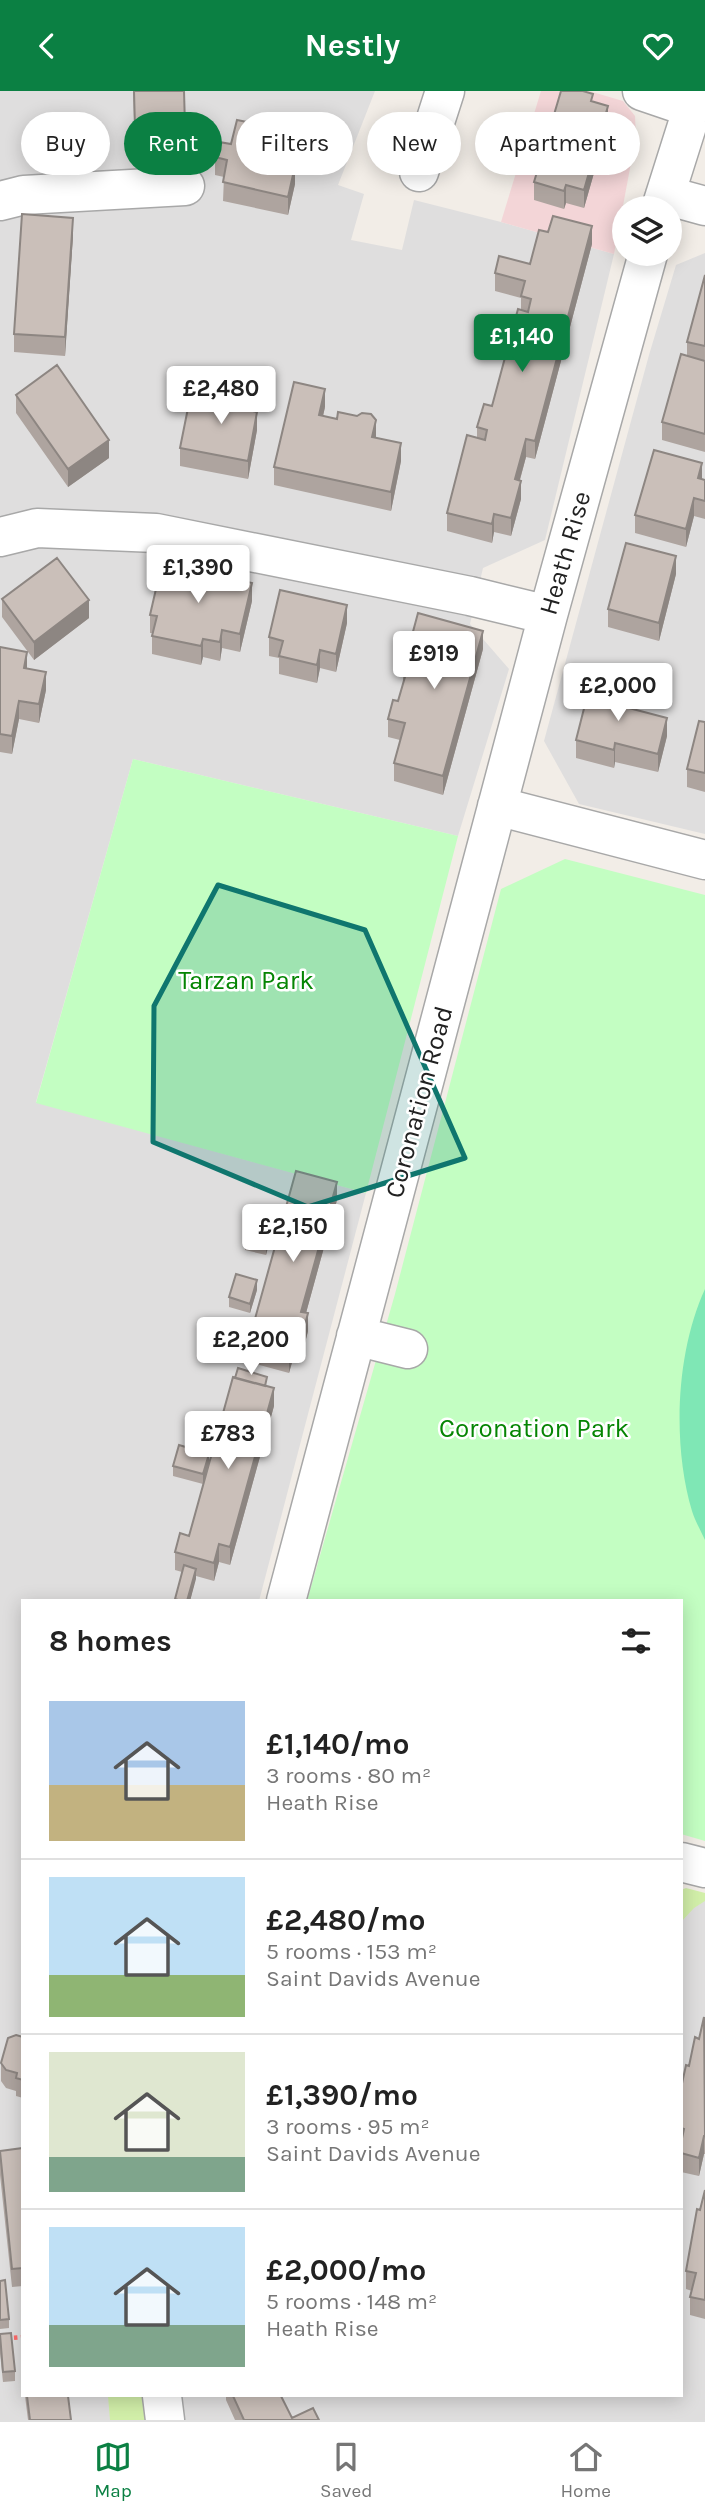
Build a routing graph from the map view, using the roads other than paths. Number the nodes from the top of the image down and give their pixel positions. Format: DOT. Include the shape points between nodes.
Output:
graph roads {
  1 [pos="445,91"];
  2 [pos="642,91"];
  3 [pos="695,99"];
  4 [pos="438,112"];
  5 [pos="185,186"];
  6 [pos="665,196"];
  7 [pos="0,201"];
  8 [pos="682,204"];
  9 [pos="705,206"];
  10 [pos="645,266"];
  11 [pos="0,537"];
  12 [pos="548,615"];
  13 [pos="497,806"];
  14 [pos="705,860"];
  15 [pos="356,1336"];
  16 [pos="408,1349"];
  17 [pos="287,1599"];
  18 [pos="683,1862"];
  19 [pos="705,1868"];
  20 [pos="162,2397"];
  21 [pos="165,2420"];
  1 -- 4 [label="street"];
  2 -- 3 [label="street"];
  3 -- 6 [label="street"];
  5 -- 7 [label="street" via="24,195"];
  8 -- 9 [label="street"];
  10 -- 12 [label="street, Heath Rise"];
  11 -- 12 [label="street" via="37,528 156,533"];
  12 -- 13 [label="street, Heath Rise"];
  13 -- 14 [label="street"];
  13 -- 15 [label="street, Coronation Road"];
  15 -- 16 [label="street"];
  15 -- 17 [label="street, Coronation Road"];
  18 -- 19 [label="street"];
  20 -- 21 [label="street"];
}
